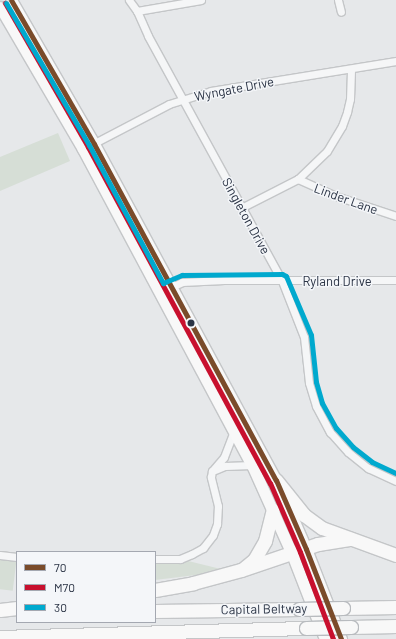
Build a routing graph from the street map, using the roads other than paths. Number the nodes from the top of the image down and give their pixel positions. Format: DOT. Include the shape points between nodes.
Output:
graph roads {
  1 [pos="11,0"];
  2 [pos="129,0"];
  3 [pos="201,0"];
  4 [pos="338,0"];
  5 [pos="0,7"];
  6 [pos="137,11"];
  7 [pos="341,12"];
  8 [pos="396,61"];
  9 [pos="351,69"];
  10 [pos="183,99"];
  11 [pos="94,144"];
  12 [pos="83,150"];
  13 [pos="298,179"];
  14 [pos="241,208"];
  15 [pos="396,216"];
  16 [pos="396,280"];
  17 [pos="282,281"];
  18 [pos="171,287"];
  19 [pos="160,292"];
  20 [pos="234,431"];
  21 [pos="252,465"];
  22 [pos="212,471"];
  23 [pos="276,480"];
  24 [pos="396,481"];
  25 [pos="273,510"];
  26 [pos="351,539"];
  27 [pos="306,549"];
  28 [pos="292,554"];
  29 [pos="0,555"];
  30 [pos="396,555"];
  31 [pos="16,557"];
  32 [pos="156,558"];
  33 [pos="241,570"];
  34 [pos="156,590"];
  35 [pos="396,607"];
  36 [pos="16,608"];
  37 [pos="0,610"];
  38 [pos="156,611"];
  39 [pos="16,613"];
  40 [pos="0,614"];
  41 [pos="396,626"];
  42 [pos="0,637"];
  43 [pos="325,639"];
  44 [pos="341,639"];
  1 -- 11 [label="main road"];
  2 -- 6 [label="street, Singleton Drive"];
  3 -- 6 [label="street"];
  4 -- 7 [label="street"];
  5 -- 12 [label="main road"];
  6 -- 10 [label="street, Singleton Drive"];
  8 -- 9 [label="street, Wyngate Drive"];
  9 -- 10 [label="street, Wyngate Drive" via="211,91"];
  9 -- 13 [label="street" via="350,99 342,126 327,151"];
  10 -- 11 [label="street, Wyngate Drive"];
  10 -- 14 [label="street, Singleton Drive"];
  11 -- 12 [label="street, Wyngate Drive"];
  11 -- 18 [label="main road"];
  12 -- 19 [label="main road"];
  13 -- 14 [label="street"];
  13 -- 15 [label="street, Linder Lane" via="336,196"];
  14 -- 17 [label="street, Singleton Drive"];
  16 -- 17 [label="street, Ryland Drive"];
  17 -- 18 [label="street, Ryland Drive" via="182,282"];
  17 -- 24 [label="street, Singleton Drive" via="304,337 309,383 316,406 330,432 348,452 368,468"];
  18 -- 19 [label="street, Ryland Drive"];
  18 -- 23 [label="main road"];
  19 -- 20 [label="main road"];
  20 -- 21 [label="main road"];
  20 -- 22 [label="street" via="224,457"];
  21 -- 22 [label="street" via="225,466"];
  21 -- 25 [label="main road"];
  22 -- 32 [label="street" via="218,514 213,535 204,548 180,559"];
  23 -- 26 [label="highway" via="306,518 322,528"];
  23 -- 27 [label="main road"];
  25 -- 28 [label="main road"];
  25 -- 33 [label="highway" via="265,541 254,560"];
  26 -- 27 [label="highway" via="331,541"];
  26 -- 30 [label="highway"];
  27 -- 28 [label="highway"];
  27 -- 44 [label="main road"];
  28 -- 33 [label="highway"];
  28 -- 43 [label="main road"];
  29 -- 31 [label="street"];
  33 -- 34 [label="highway"];
  35 -- 38 [label="highway, Capital Beltway, bridge"];
  36 -- 37 [label="highway"];
  39 -- 40 [label="highway"];
  41 -- 42 [label="highway, Capital Beltway, bridge"];
}
